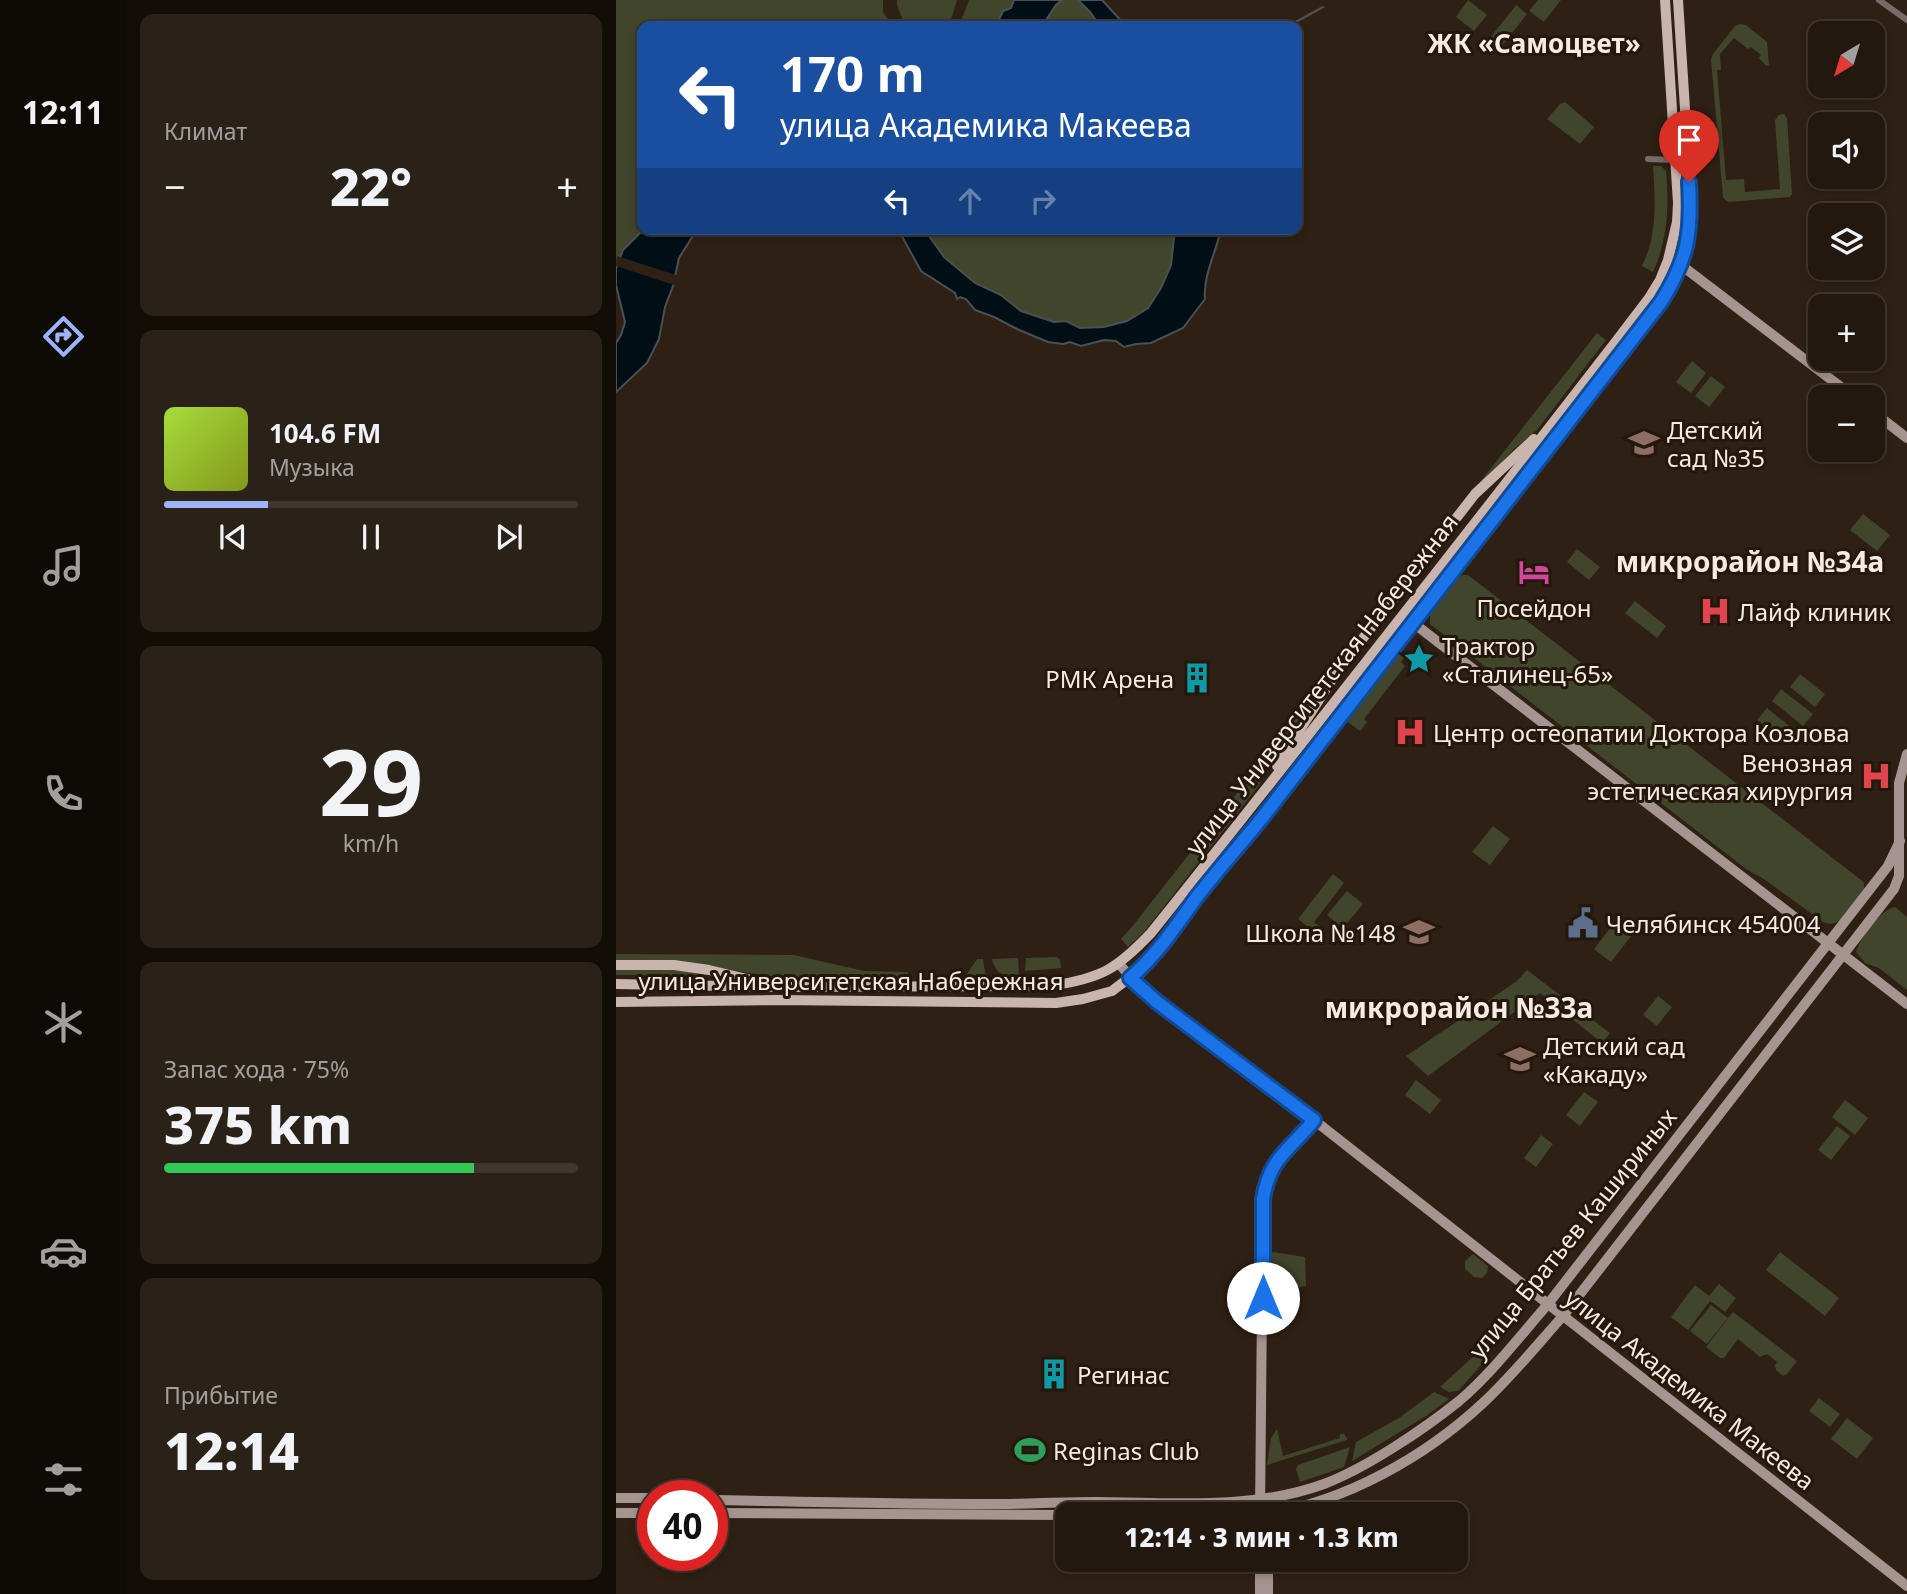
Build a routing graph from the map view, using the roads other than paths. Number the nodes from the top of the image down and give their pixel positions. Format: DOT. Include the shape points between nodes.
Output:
graph roads {
  1 [pos="1665,0"];
  2 [pos="1678,0"];
  3 [pos="1879,0"];
  4 [pos="1907,20"];
  5 [pos="1648,159"];
  6 [pos="1675,160"];
  7 [pos="1668,260"];
  8 [pos="1681,265"];
  9 [pos="1838,385"];
  10 [pos="1554,421"];
  11 [pos="1885,421"];
  12 [pos="1907,438"];
  13 [pos="1403,615"];
  14 [pos="1413,623"];
  15 [pos="1907,754"];
  16 [pos="1260,797"];
  17 [pos="1900,841"];
  18 [pos="1828,943"];
  19 [pos="1844,955"];
  20 [pos="1119,964"];
  21 [pos="616,965"];
  22 [pos="1130,978"];
  23 [pos="616,984"];
  24 [pos="783,987"];
  25 [pos="617,1003"];
  26 [pos="1907,1004"];
  27 [pos="1314,1120"];
  28 [pos="1548,1304"];
  29 [pos="1563,1316"];
  30 [pos="616,1498"];
  31 [pos="637,1498"];
  32 [pos="1263,1498"];
  33 [pos="728,1500"];
  34 [pos="1206,1502"];
  35 [pos="1262,1502"];
  36 [pos="1264,1502"];
  37 [pos="1318,1502"];
  38 [pos="1055,1506"];
  39 [pos="616,1513"];
  40 [pos="637,1513"];
  41 [pos="728,1513"];
  42 [pos="1055,1515"];
  43 [pos="1260,1572"];
  44 [pos="1268,1572"];
  45 [pos="1907,1586"];
  46 [pos="1260,1594"];
  47 [pos="1268,1594"];
  1 -- 6 [label="main road, улица Университетская Набережная"];
  2 -- 8 [label="main road, улица Университетская Набережная" via="1691,209"];
  3 -- 4 [label="street"];
  5 -- 6 [label="street"];
  6 -- 7 [label="main road, улица Университетская Набережная" via="1677,222"];
  7 -- 8 [label="main road"];
  7 -- 10 [label="main road, улица Университетская Набережная" via="1649,298"];
  8 -- 9 [label="main road"];
  8 -- 14 [label="main road, улица Университетская Набережная" via="1661,302"];
  10 -- 13 [label="main road, улица Университетская Набережная"];
  10 -- 16 [label="main road" via="1475,494 1336,673"];
  11 -- 12 [label="main road"];
  13 -- 14 [label="main road"];
  13 -- 16 [label="main road, улица Университетская Набережная"];
  14 -- 18 [label="main road"];
  14 -- 22 [label="main road, улица Университетская Набережная" via="1161,945"];
  15 -- 17 [label="main road, улица Братьев Кашириных" via="1899,783"];
  16 -- 20 [label="main road, улица Университетская Набережная" via="1151,933"];
  17 -- 18 [label="main road, улица Братьев Кашириных" via="1888,866"];
  17 -- 19 [label="main road, улица Братьев Кашириных" via="1894,889"];
  18 -- 19 [label="main road"];
  18 -- 28 [label="main road, улица Братьев Кашириных"];
  19 -- 26 [label="main road"];
  19 -- 29 [label="main road, улица Братьев Кашириных"];
  20 -- 22 [label="main road, улица Академика Макеева"];
  20 -- 24 [label="main road, улица Университетская Набережная" via="1095,976 1051,986"];
  21 -- 24 [label="main road" via="674,965"];
  22 -- 25 [label="main road, улица Университетская Набережная" via="1112,991 1056,1003"];
  22 -- 27 [label="main road, улица Академика Макеева"];
  23 -- 24 [label="main road, улица Университетская Набережная"];
  27 -- 28 [label="main road, улица Академика Макеева"];
  27 -- 32 [label="main road" via="1275,1163 1263,1199"];
  28 -- 29 [label="main road, улица Академика Макеева"];
  28 -- 32 [label="main road, улица Братьев Кашириных" via="1460,1400 1425,1426 1346,1474"];
  29 -- 37 [label="main road, улица Братьев Кашириных" via="1515,1371 1452,1429 1348,1492"];
  29 -- 45 [label="main road, улица Академика Макеева"];
  30 -- 31 [label="main road"];
  32 -- 34 [label="main road, улица Братьев Кашириных"];
  32 -- 35 [label="main road"];
  32 -- 36 [label="main road"];
  33 -- 38 [label="main road, улица Братьев Кашириных"];
  39 -- 40 [label="main road"];
  41 -- 42 [label="main road"];
  43 -- 46 [label="main road"];
  44 -- 47 [label="main road"];
}
